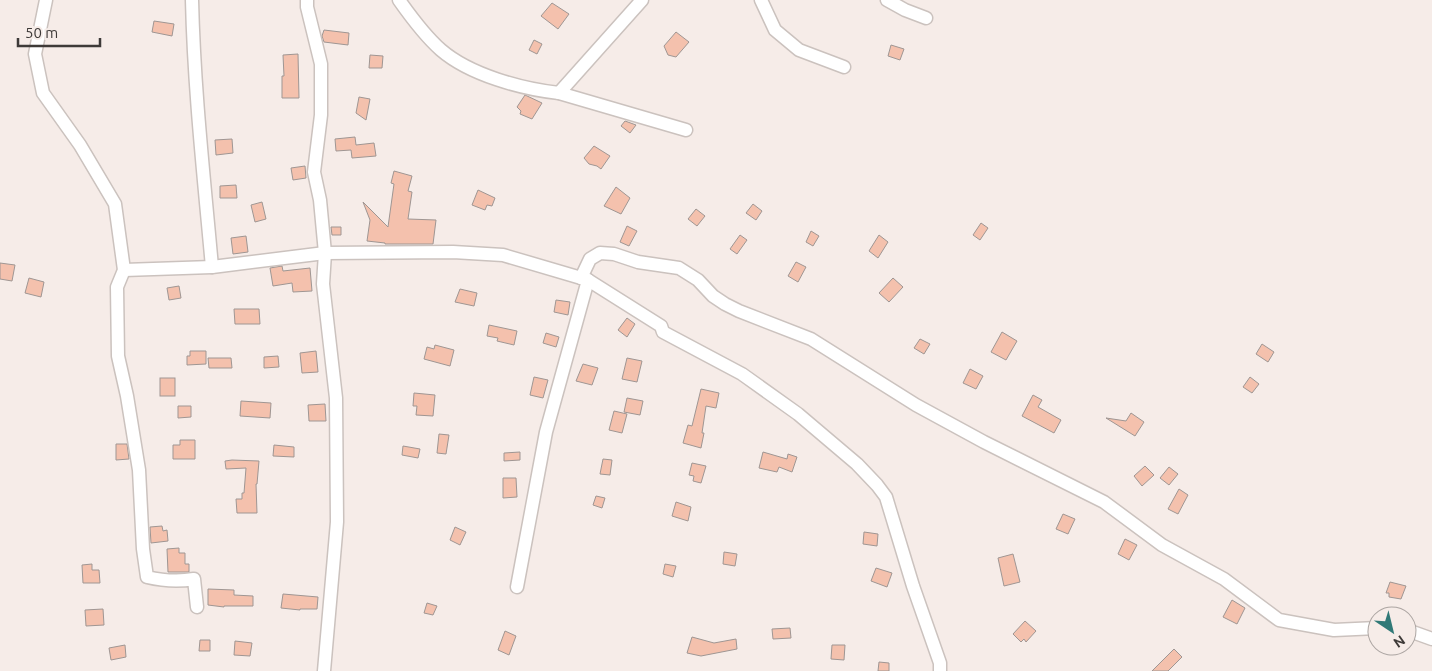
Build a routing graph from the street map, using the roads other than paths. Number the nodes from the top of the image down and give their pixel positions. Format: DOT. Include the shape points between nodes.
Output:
graph roads {
  1 [pos="46,0"];
  2 [pos="192,0"];
  3 [pos="307,0"];
  4 [pos="399,0"];
  5 [pos="642,0"];
  6 [pos="761,0"];
  7 [pos="888,0"];
  8 [pos="926,18"];
  9 [pos="844,67"];
  10 [pos="559,93"];
  11 [pos="686,130"];
  12 [pos="325,253"];
  13 [pos="212,267"];
  14 [pos="124,270"];
  15 [pos="584,279"];
  16 [pos="517,587"];
  17 [pos="197,607"];
  18 [pos="1367,628"];
  19 [pos="1417,634"];
  20 [pos="1432,639"];
  21 [pos="324,671"];
  22 [pos="940,671"];
  1 -- 14 [label="street" via="35,54 43,93 115,204"];
  2 -- 13 [label="street" via="198,116"];
  3 -- 12 [label="street" via="321,64 321,115 314,172"];
  4 -- 10 [label="street" via="442,50 467,67 539,91"];
  5 -- 10 [label="street"];
  6 -- 9 [label="street" via="775,30 798,50"];
  7 -- 8 [label="street"];
  10 -- 11 [label="street"];
  12 -- 13 [label="street"];
  12 -- 15 [label="street" via="503,255"];
  12 -- 21 [label="street" via="323,284 336,398 337,522"];
  13 -- 14 [label="street"];
  14 -- 17 [label="street" via="117,287 118,356 138,470 147,576 175,582 194,579"];
  15 -- 16 [label="street" via="546,432"];
  15 -- 18 [label="street" via="590,258 600,253 679,268 725,304 811,339 916,405 1104,502 1162,545 1224,579 1273,616 1334,630"];
  15 -- 22 [label="street" via="661,326 663,332 742,374 798,414 877,485 886,498"];
  19 -- 20 [label="street"];
}
